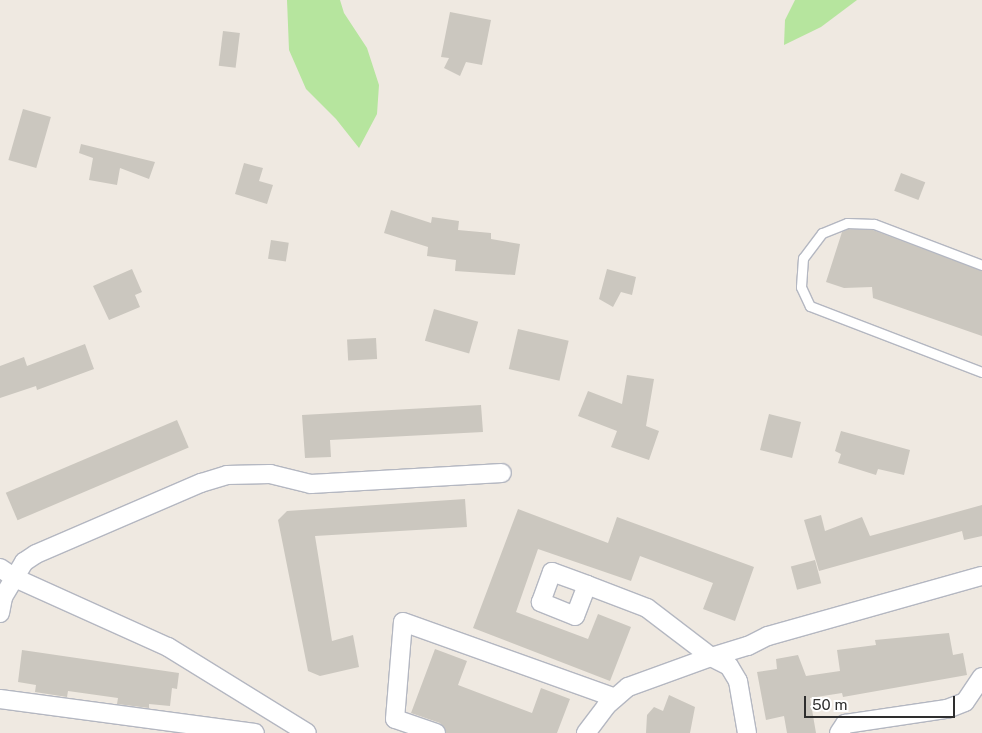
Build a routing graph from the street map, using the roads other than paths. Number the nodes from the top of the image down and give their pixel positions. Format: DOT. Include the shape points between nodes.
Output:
graph roads {
  1 [pos="982,266"];
  2 [pos="982,372"];
  3 [pos="502,473"];
  4 [pos="0,568"];
  5 [pos="982,576"];
  6 [pos="15,578"];
  7 [pos="587,585"];
  8 [pos="0,614"];
  9 [pos="710,657"];
  10 [pos="982,677"];
  11 [pos="615,698"];
  12 [pos="0,699"];
  13 [pos="254,733"];
  14 [pos="307,733"];
  15 [pos="436,733"];
  16 [pos="586,733"];
  17 [pos="747,733"];
  18 [pos="839,733"];
  1 -- 2 [label="lane" via="874,224 846,223 822,233 803,258 802,287 810,306"];
  3 -- 6 [label="street" via="311,484 270,474 227,475 201,483 36,554 24,562"];
  4 -- 6 [label="street"];
  5 -- 9 [label="street" via="768,636 748,646"];
  6 -- 8 [label="street" via="3,597"];
  6 -- 14 [label="street" via="168,647"];
  7 -- 9 [label="street" via="647,608"];
  9 -- 11 [label="street" via="628,686"];
  9 -- 17 [label="street" via="729,666 738,681"];
  10 -- 18 [label="street" via="965,702 947,709 845,724"];
  11 -- 15 [label="street" via="403,622 395,719"];
  11 -- 16 [label="street"];
  12 -- 13 [label="street"];
}
